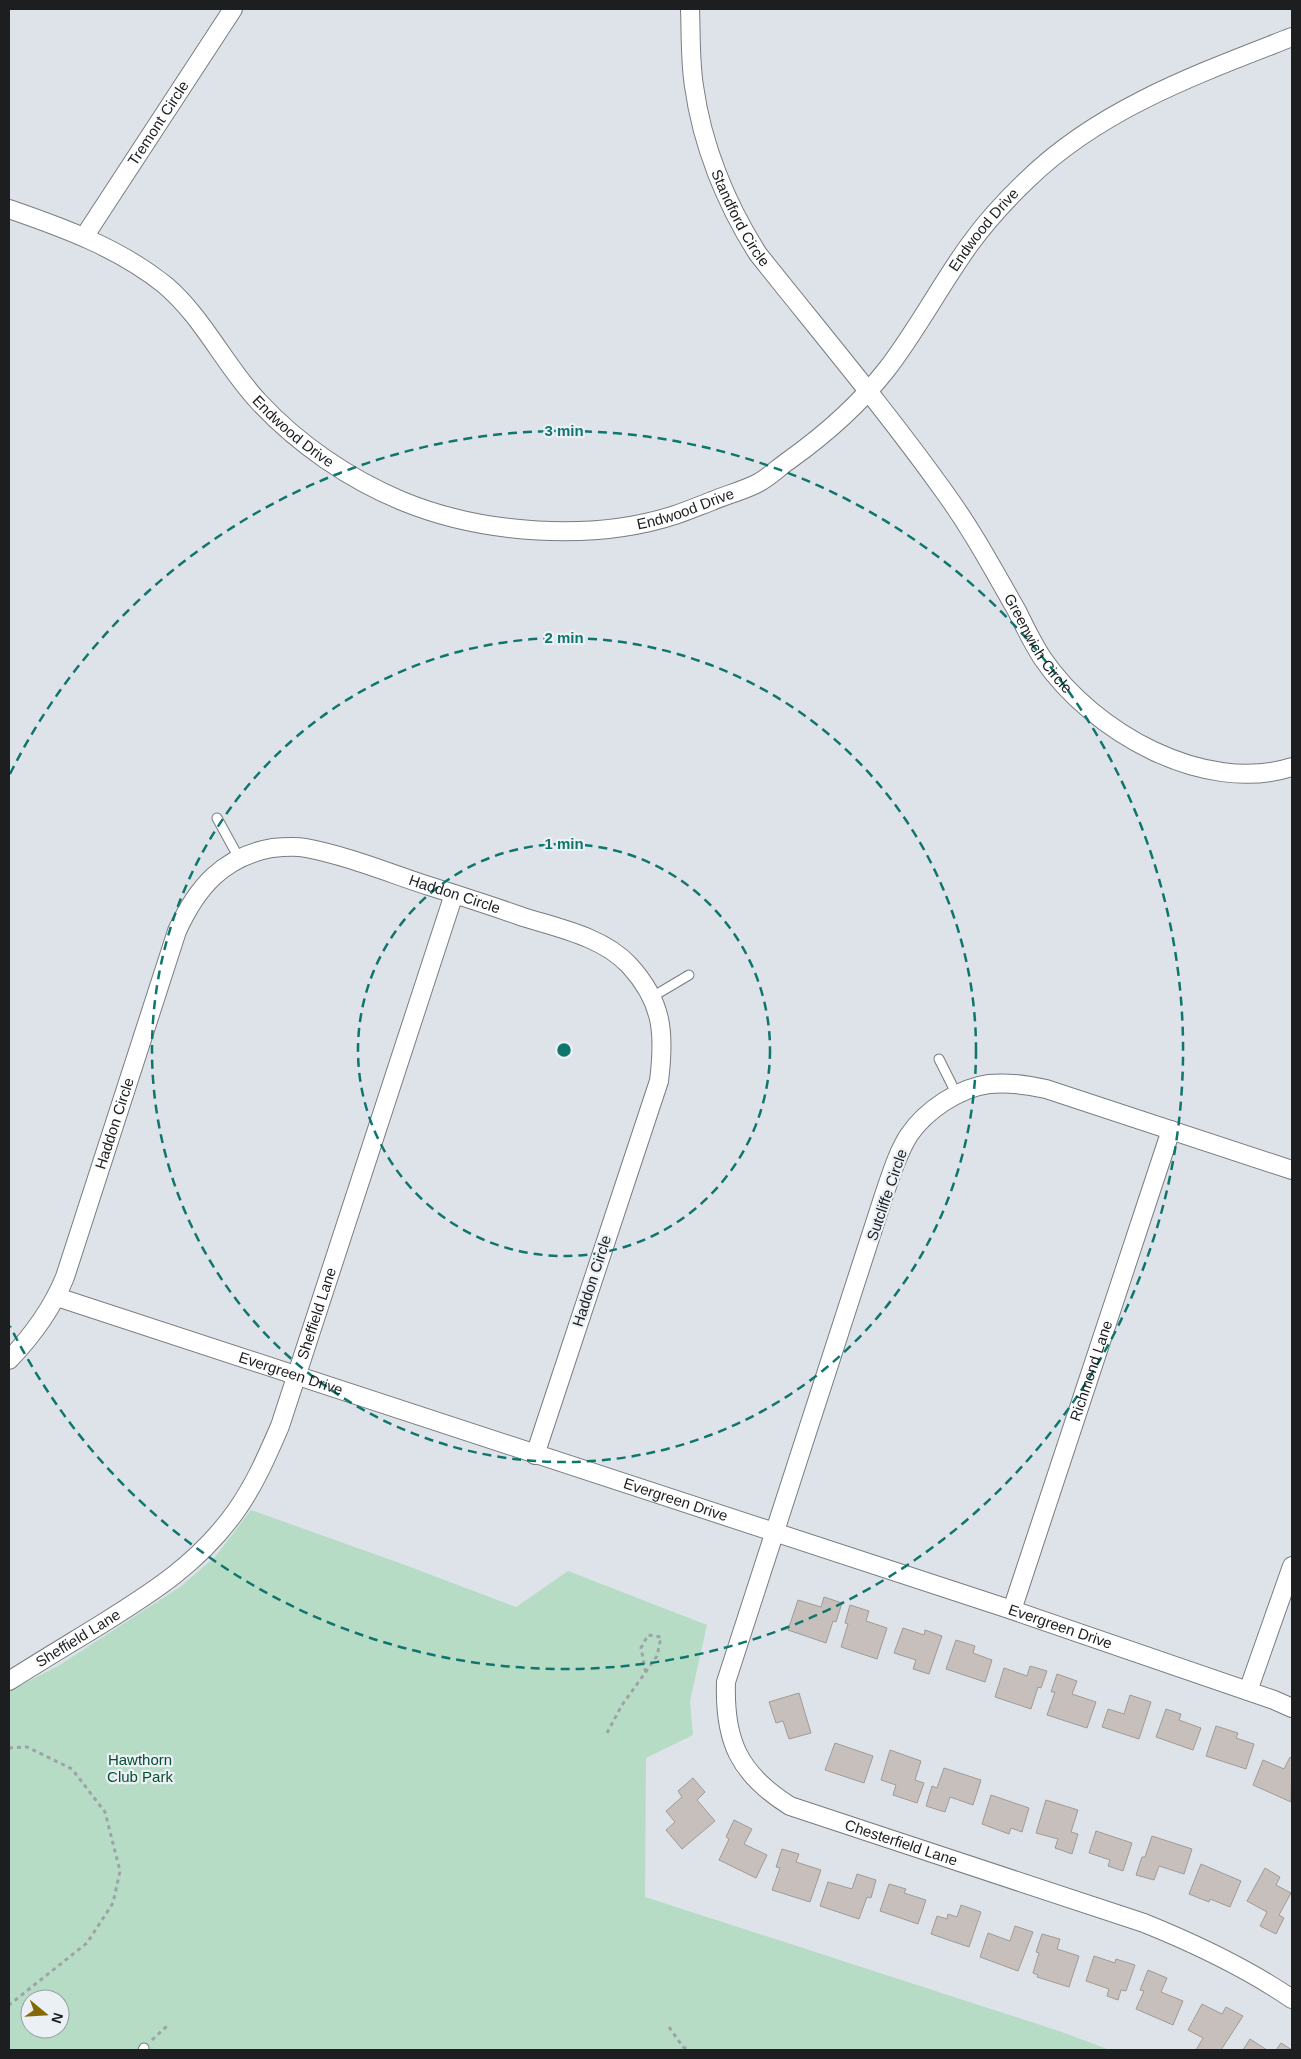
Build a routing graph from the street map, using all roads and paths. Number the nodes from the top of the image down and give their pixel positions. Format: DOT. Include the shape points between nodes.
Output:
graph roads {
  1 [pos="233,9"];
  2 [pos="690,9"];
  3 [pos="1292,37"];
  4 [pos="9,209"];
  5 [pos="84,237"];
  6 [pos="867,392"];
  7 [pos="1292,767"];
  8 [pos="217,818"];
  9 [pos="239,858"];
  10 [pos="454,894"];
  11 [pos="689,974"];
  12 [pos="652,997"];
  13 [pos="939,1059"];
  14 [pos="958,1095"];
  15 [pos="1171,1130"];
  16 [pos="1292,1170"];
  17 [pos="57,1297"];
  18 [pos="9,1360"];
  19 [pos="295,1376"];
  20 [pos="535,1455"];
  21 [pos="773,1533"];
  22 [pos="1292,1566"];
  23 [pos="1012,1610"];
  24 [pos="646,1674"];
  25 [pos="9,1681"];
  26 [pos="1248,1691"];
  27 [pos="1292,1708"];
  28 [pos="607,1733"];
  29 [pos="9,1748"];
  30 [pos="1292,1999"];
  31 [pos="9,2005"];
  32 [pos="169,2024"];
  33 [pos="669,2027"];
  34 [pos="144,2049"];
  35 [pos="690,2050"];
  1 -- 5 [label="street, Tremont Circle"];
  2 -- 6 [label="street, Standford Circle" via="694,85 701,122 713,163 742,229 758,254"];
  3 -- 6 [label="street, Endwood Drive" via="1203,72 1119,112 1064,147 1027,180 972,242 887,369"];
  4 -- 5 [label="street, Endwood Drive"];
  5 -- 6 [label="street, Endwood Drive" via="114,250 166,286 258,402 300,440 340,469 402,501 459,519 559,532 620,527 672,516 757,483 817,440 846,416"];
  6 -- 7 [label="street, Greenwich Circle" via="968,524 1044,659 1091,710 1122,734 1186,764 1214,771 1249,774"];
  8 -- 9 [label="lane"];
  9 -- 10 [label="street, Haddon Circle" via="275,848 304,848"];
  9 -- 17 [label="street, Haddon Circle" via="221,869 202,888 177,931"];
  10 -- 12 [label="street, Haddon Circle" via="567,931 605,947 627,963"];
  10 -- 19 [label="street, Sheffield Lane"];
  11 -- 12 [label="lane"];
  12 -- 20 [label="street, Haddon Circle" via="663,1039 658,1081"];
  13 -- 14 [label="lane"];
  14 -- 15 [label="street, Sutcliffe Circle" via="988,1084 1024,1084"];
  14 -- 21 [label="street, Sutcliffe Circle" via="924,1117 901,1150"];
  15 -- 16 [label="street, Sutcliffe Circle"];
  15 -- 23 [label="street, Richmond Lane"];
  17 -- 18 [label="street, Haddon Circle" via="29,1339"];
  17 -- 19 [label="street, Evergreen Drive"];
  19 -- 20 [label="street, Evergreen Drive"];
  19 -- 25 [label="street, Sheffield Lane" via="262,1470 222,1529 187,1566 155,1591"];
  20 -- 21 [label="street, Evergreen Drive"];
  21 -- 23 [label="street, Evergreen Drive"];
  21 -- 30 [label="street, Chesterfield Lane" via="726,1682 725,1711 737,1753 770,1794 790,1806 1144,1923 1201,1946 1268,1982"];
  22 -- 26 [label="street"];
  23 -- 26 [label="street, Evergreen Drive"];
  24 -- 24 [label="path" via="657,1656 661,1637 648,1634 641,1648"];
  24 -- 28 [label="path" via="622,1705"];
  26 -- 27 [label="street, Evergreen Drive"];
  29 -- 31 [label="path" via="27,1747 72,1769 105,1812 120,1871 113,1902 87,1943"];
  32 -- 34 [label="path"];
  33 -- 35 [label="path" via="683,2047"];
}
